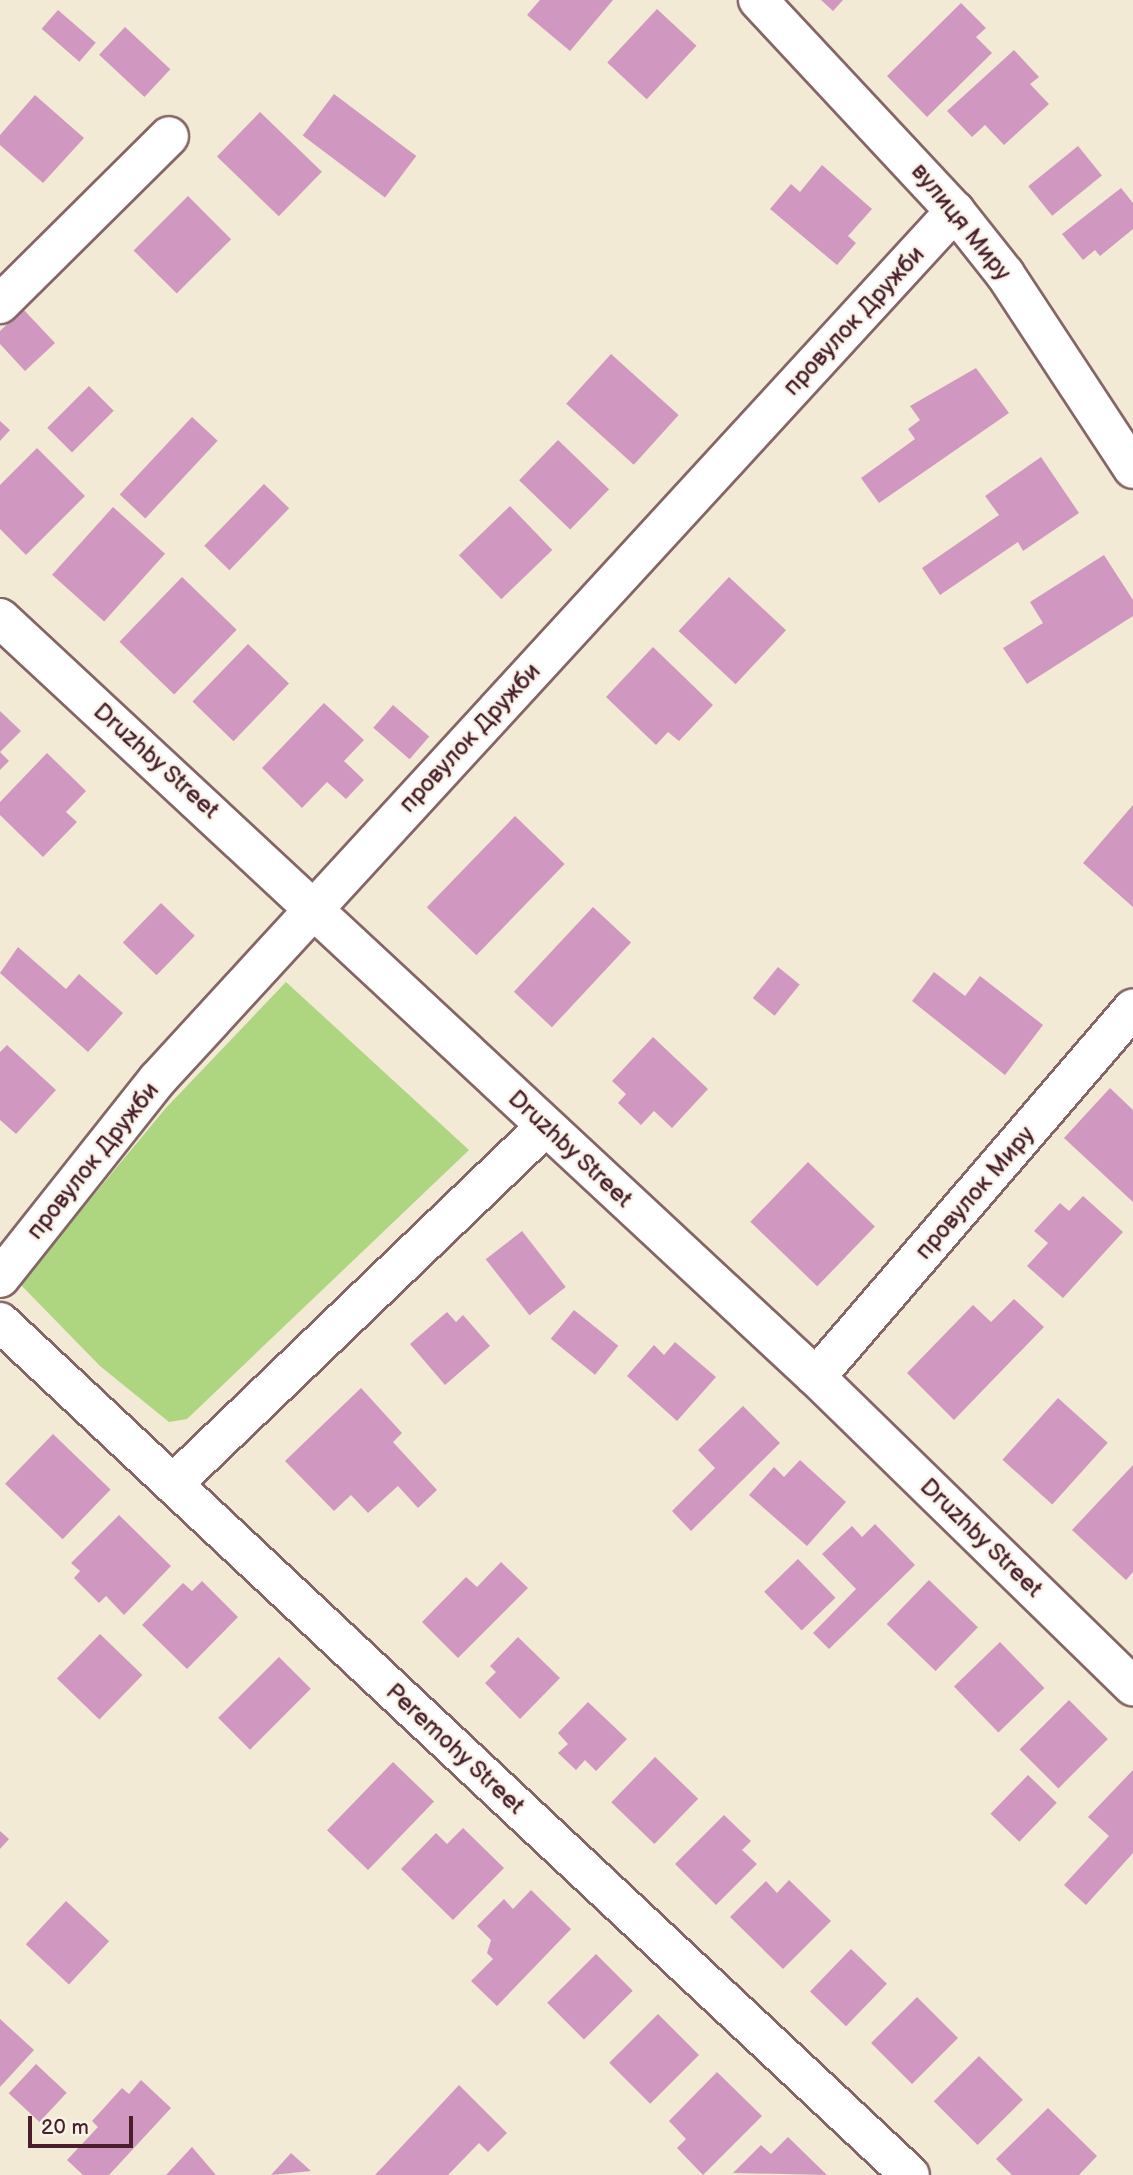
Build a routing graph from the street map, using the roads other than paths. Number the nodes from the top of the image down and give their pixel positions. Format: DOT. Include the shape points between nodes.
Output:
graph roads {
  1 [pos="758,0"];
  2 [pos="169,136"];
  3 [pos="955,211"];
  4 [pos="0,304"];
  5 [pos="1133,469"];
  6 [pos="0,618"];
  7 [pos="315,906"];
  8 [pos="1133,1008"];
  9 [pos="545,1127"];
  10 [pos="0,1278"];
  11 [pos="0,1322"];
  12 [pos="816,1377"];
  13 [pos="173,1485"];
  14 [pos="1133,1686"];
  15 [pos="911,2175"];
  1 -- 3 [label="street, вулиця Миру"];
  2 -- 4 [label="street"];
  3 -- 5 [label="street, вулиця Миру" via="1005,274"];
  3 -- 7 [label="street, провулок Дружби"];
  6 -- 7 [label="street, Druzhby Street"];
  7 -- 9 [label="street, Druzhby Street"];
  7 -- 10 [label="street, провулок Дружби" via="157,1080"];
  8 -- 12 [label="street, провулок Миру"];
  9 -- 12 [label="street, Druzhby Street"];
  9 -- 13 [label="street"];
  11 -- 13 [label="street, Peremohy Street"];
  12 -- 14 [label="street, Druzhby Street"];
  13 -- 15 [label="street, Peremohy Street"];
}
